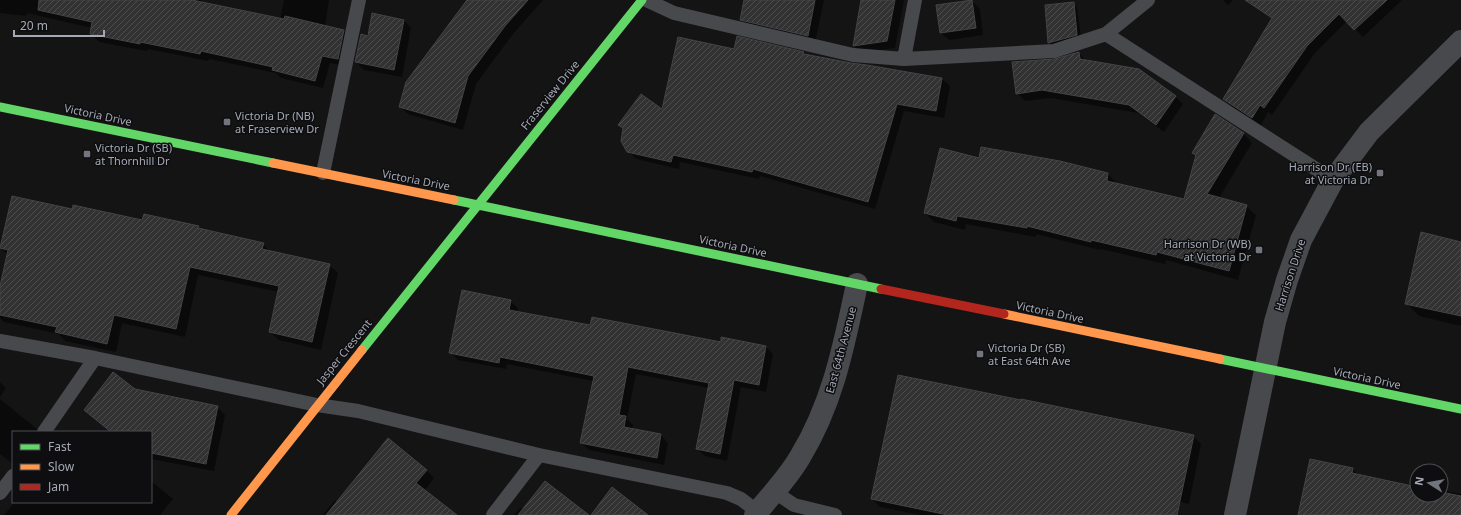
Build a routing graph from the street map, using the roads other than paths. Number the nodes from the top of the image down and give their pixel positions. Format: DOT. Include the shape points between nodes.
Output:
graph roads {
  1 [pos="359,0"];
  2 [pos="642,0"];
  3 [pos="646,0"];
  4 [pos="915,0"];
  5 [pos="1148,0"];
  6 [pos="1106,34"];
  7 [pos="1461,41"];
  8 [pos="904,59"];
  9 [pos="0,107"];
  10 [pos="323,173"];
  11 [pos="1333,180"];
  12 [pos="477,205"];
  13 [pos="857,284"];
  14 [pos="0,341"];
  15 [pos="95,358"];
  16 [pos="1264,369"];
  17 [pos="317,405"];
  18 [pos="1461,409"];
  19 [pos="45,431"];
  20 [pos="539,455"];
  21 [pos="12,477"];
  22 [pos="775,492"];
  23 [pos="0,494"];
  24 [pos="757,513"];
  25 [pos="230,515"];
  26 [pos="493,515"];
  27 [pos="835,515"];
  28 [pos="1235,515"];
  1 -- 10 [label="lane"];
  2 -- 12 [label="street, Fraserview Drive"];
  3 -- 8 [label="lane" via="674,13 853,55"];
  4 -- 8 [label="lane"];
  5 -- 6 [label="lane"];
  6 -- 8 [label="lane" via="1054,50"];
  6 -- 11 [label="lane"];
  7 -- 11 [label="street, Harrison Drive" via="1369,132"];
  9 -- 10 [label="street, Victoria Drive"];
  10 -- 12 [label="street, Victoria Drive"];
  11 -- 16 [label="street, Harrison Drive" via="1301,240 1287,280"];
  12 -- 13 [label="street, Victoria Drive"];
  12 -- 17 [label="street, Jasper Crescent"];
  13 -- 16 [label="street, Victoria Drive"];
  13 -- 22 [label="street, East 64th Avenue" via="836,376 824,409 800,458"];
  14 -- 15 [label="lane"];
  15 -- 17 [label="lane"];
  15 -- 19 [label="lane"];
  16 -- 18 [label="street, Victoria Drive"];
  16 -- 28 [label="street, Harrison Drive"];
  17 -- 20 [label="lane" via="358,411"];
  17 -- 25 [label="street, Jasper Crescent"];
  20 -- 24 [label="lane" via="727,493 741,499"];
  20 -- 26 [label="lane"];
  21 -- 23 [label="lane"];
  22 -- 24 [label="street, East 64th Avenue"];
  22 -- 27 [label="lane" via="794,505"];
}
